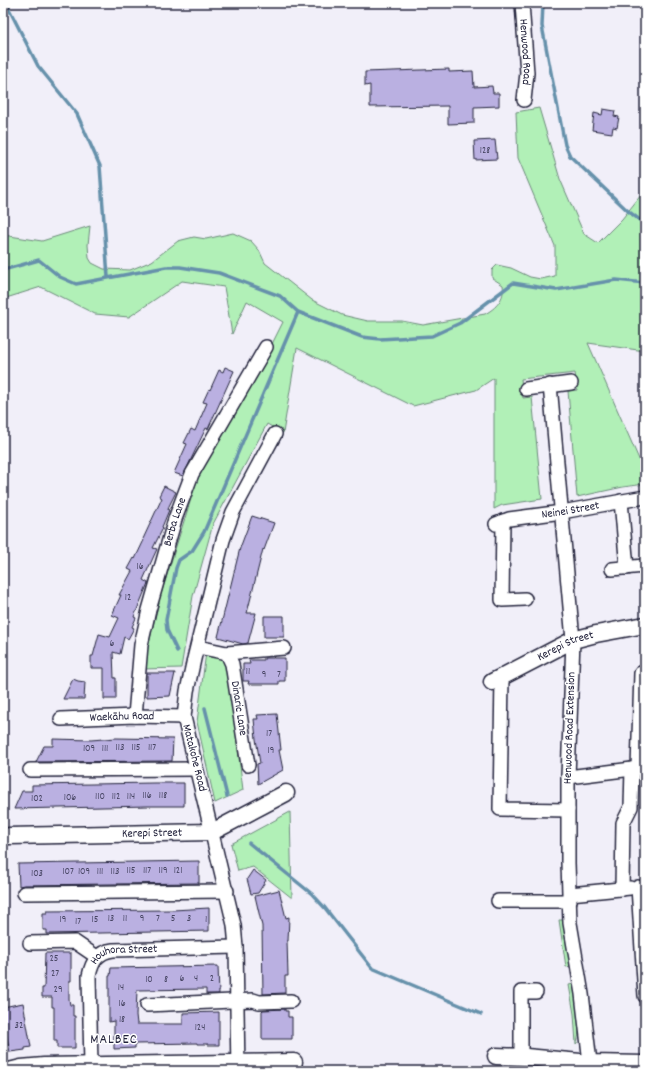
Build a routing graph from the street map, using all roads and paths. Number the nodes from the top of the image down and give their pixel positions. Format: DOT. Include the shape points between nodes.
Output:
graph roads {
  1 [pos="522,3"];
  2 [pos="524,100"];
  3 [pos="266,347"];
  4 [pos="571,382"];
  5 [pos="550,385"];
  6 [pos="526,389"];
  7 [pos="275,434"];
  8 [pos="645,497"];
  9 [pos="621,501"];
  10 [pos="562,512"];
  11 [pos="644,566"];
  12 [pos="627,568"];
  13 [pos="612,569"];
  14 [pos="525,599"];
  15 [pos="645,625"];
  16 [pos="573,640"];
  17 [pos="198,647"];
  18 [pos="284,648"];
  19 [pos="227,653"];
  20 [pos="641,673"];
  21 [pos="497,680"];
  22 [pos="642,698"];
  23 [pos="135,716"];
  24 [pos="184,717"];
  25 [pos="61,719"];
  26 [pos="248,765"];
  27 [pos="638,768"];
  28 [pos="196,769"];
  29 [pos="30,770"];
  30 [pos="568,777"];
  31 [pos="286,793"];
  32 [pos="568,810"];
  33 [pos="212,832"];
  34 [pos="9,836"];
  35 [pos="642,887"];
  36 [pos="622,889"];
  37 [pos="227,892"];
  38 [pos="24,893"];
  39 [pos="570,898"];
  40 [pos="498,901"];
  41 [pos="30,942"];
  42 [pos="236,947"];
  43 [pos="97,957"];
  44 [pos="536,992"];
  45 [pos="645,996"];
  46 [pos="237,1001"];
  47 [pos="291,1001"];
  48 [pos="147,1005"];
  49 [pos="496,1056"];
  50 [pos="520,1057"];
  51 [pos="294,1062"];
  52 [pos="645,1064"];
  53 [pos="91,1065"];
  54 [pos="238,1067"];
  55 [pos="591,1067"];
  56 [pos="9,1071"];
  1 -- 2 [label="street, Henwood Road" via="527,73"];
  3 -- 23 [label="street, Berba Lane" via="192,474 175,519 148,610 141,645"];
  4 -- 5 [label="street"];
  5 -- 6 [label="street"];
  5 -- 10 [label="street, Henwood Road Extension"];
  7 -- 17 [label="street, Matakohe Road" via="233,512 223,540"];
  8 -- 9 [label="street, Neinei Street"];
  9 -- 10 [label="street, Neinei Street"];
  9 -- 12 [label="street"];
  10 -- 14 [label="street, Neinei Street" via="509,519 500,523 502,600"];
  10 -- 16 [label="street, Henwood Road Extension"];
  11 -- 12 [label="street"];
  12 -- 13 [label="street"];
  15 -- 16 [label="street, Kerepi Street"];
  16 -- 21 [label="street, Kerepi Street"];
  16 -- 30 [label="street, Henwood Road Extension"];
  17 -- 19 [label="street"];
  17 -- 24 [label="street, Matakohe Road" via="187,691"];
  18 -- 19 [label="street"];
  19 -- 26 [label="street, Dinaric Lane" via="232,664"];
  20 -- 22 [label="street"];
  21 -- 32 [label="street" via="500,809"];
  22 -- 27 [label="street"];
  23 -- 24 [label="street, Waekāhu Road"];
  23 -- 25 [label="street, Waekāhu Road"];
  24 -- 28 [label="street, Matakohe Road"];
  27 -- 30 [label="street"];
  27 -- 36 [label="street" via="631,807 624,823"];
  28 -- 29 [label="street"];
  28 -- 33 [label="street, Matakohe Road"];
  30 -- 32 [label="street, Henwood Road Extension"];
  31 -- 33 [label="street, Kerepi Street"];
  32 -- 39 [label="street, Henwood Road Extension"];
  33 -- 34 [label="street, Kerepi Street"];
  33 -- 37 [label="street, Matakohe Road"];
  35 -- 36 [label="street"];
  35 -- 45 [label="street"];
  36 -- 39 [label="street"];
  37 -- 38 [label="street"];
  37 -- 42 [label="street, Matakohe Road"];
  39 -- 40 [label="street"];
  39 -- 55 [label="street, Henwood Road Extension" via="570,923"];
  41 -- 43 [label="street" via="74,942"];
  42 -- 43 [label="street, Houhora Street" via="113,950"];
  42 -- 46 [label="street, Matakohe Road"];
  43 -- 53 [label="street, Houhora Street" via="90,968 89,976"];
  44 -- 50 [label="street" via="521,992"];
  46 -- 47 [label="street"];
  46 -- 48 [label="street"];
  46 -- 54 [label="street, Matakohe Road"];
  49 -- 50 [label="street"];
  50 -- 55 [label="street"];
  51 -- 54 [label="street"];
  52 -- 55 [label="street"];
  53 -- 54 [label="street"];
  53 -- 56 [label="street" via="31,1067"];
}
